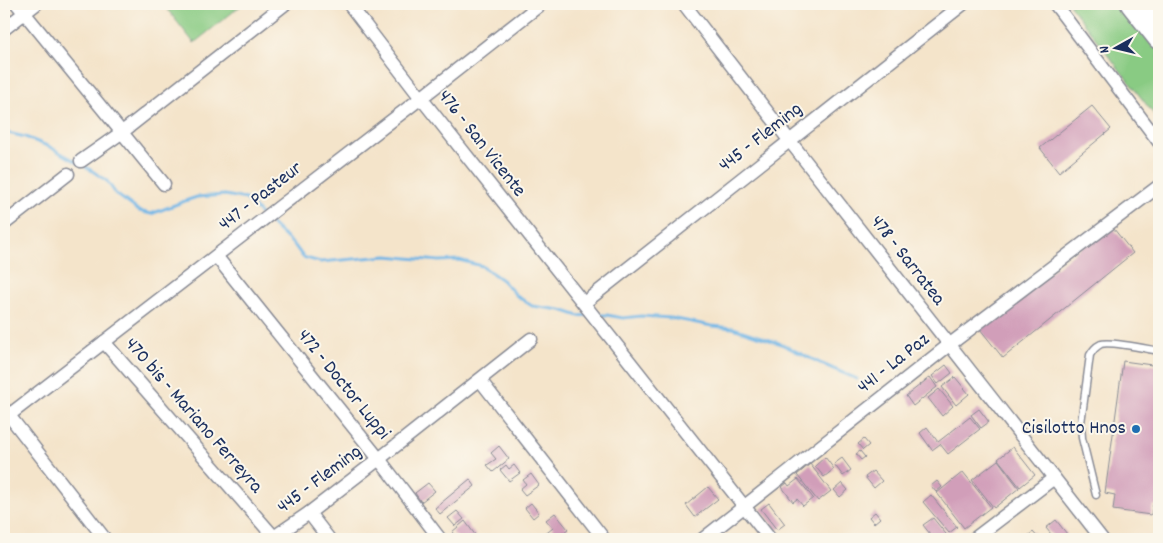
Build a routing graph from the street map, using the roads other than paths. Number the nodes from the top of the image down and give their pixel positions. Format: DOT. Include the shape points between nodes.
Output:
graph roads {
  1 [pos="36,4"];
  2 [pos="284,4"];
  3 [pos="349,4"];
  4 [pos="540,4"];
  5 [pos="684,4"];
  6 [pos="963,4"];
  7 [pos="1055,4"];
  8 [pos="1132,4"];
  9 [pos="1153,4"];
  10 [pos="21,8"];
  11 [pos="1159,10"];
  12 [pos="4,29"];
  13 [pos="1159,38"];
  14 [pos="421,98"];
  15 [pos="121,133"];
  16 [pos="789,140"];
  17 [pos="1159,142"];
  18 [pos="81,161"];
  19 [pos="68,174"];
  20 [pos="164,184"];
  21 [pos="1159,186"];
  22 [pos="4,224"];
  23 [pos="216,256"];
  24 [pos="585,305"];
  25 [pos="531,339"];
  26 [pos="104,342"];
  27 [pos="949,345"];
  28 [pos="1159,351"];
  29 [pos="480,380"];
  30 [pos="5,414"];
  31 [pos="379,459"];
  32 [pos="1054,478"];
  33 [pos="1096,495"];
  34 [pos="744,507"];
  35 [pos="309,513"];
  36 [pos="273,538"];
  37 [pos="105,539"];
  38 [pos="329,539"];
  39 [pos="440,539"];
  40 [pos="604,539"];
  41 [pos="703,539"];
  42 [pos="770,539"];
  43 [pos="974,539"];
  44 [pos="1102,539"];
  1 -- 10 [label="street"];
  2 -- 15 [label="street"];
  3 -- 14 [label="street, 476 - San Vicente"];
  4 -- 14 [label="street, 447 - Pasteur"];
  5 -- 16 [label="street, 478 - Sarratea"];
  6 -- 16 [label="street, 445 - Fleming"];
  7 -- 17 [label="street"];
  8 -- 13 [label="highway"];
  9 -- 11 [label="highway"];
  10 -- 12 [label="street"];
  10 -- 15 [label="street"];
  14 -- 23 [label="street, 447 - Pasteur"];
  14 -- 24 [label="street, 476 - San Vicente"];
  15 -- 18 [label="street"];
  15 -- 20 [label="street"];
  16 -- 24 [label="street, 445 - Fleming"];
  16 -- 27 [label="street, 478 - Sarratea"];
  19 -- 22 [label="street"];
  21 -- 27 [label="street, 441 - La Paz"];
  23 -- 26 [label="street, 447 - Pasteur"];
  23 -- 31 [label="street, 472 - Doctor Luppi"];
  24 -- 34 [label="street, 476 - San Vicente"];
  25 -- 29 [label="street, 445 - Fleming"];
  26 -- 30 [label="street, 447 - Pasteur"];
  26 -- 36 [label="street, 470 bis - Mariano Ferreyra"];
  27 -- 32 [label="street, 478 - Sarratea"];
  27 -- 34 [label="street, 441 - La Paz"];
  28 -- 33 [label="lane" via="1102,344 1090,355 1081,423"];
  29 -- 31 [label="street, 445 - Fleming"];
  29 -- 40 [label="street"];
  30 -- 37 [label="street"];
  31 -- 35 [label="street, 445 - Fleming"];
  31 -- 39 [label="street, 472 - Doctor Luppi"];
  32 -- 43 [label="street"];
  32 -- 44 [label="street, 478 - Sarratea"];
  34 -- 41 [label="street, 441 - La Paz"];
  34 -- 42 [label="street"];
  35 -- 36 [label="street, 445 - Fleming"];
  35 -- 38 [label="street"];
}
